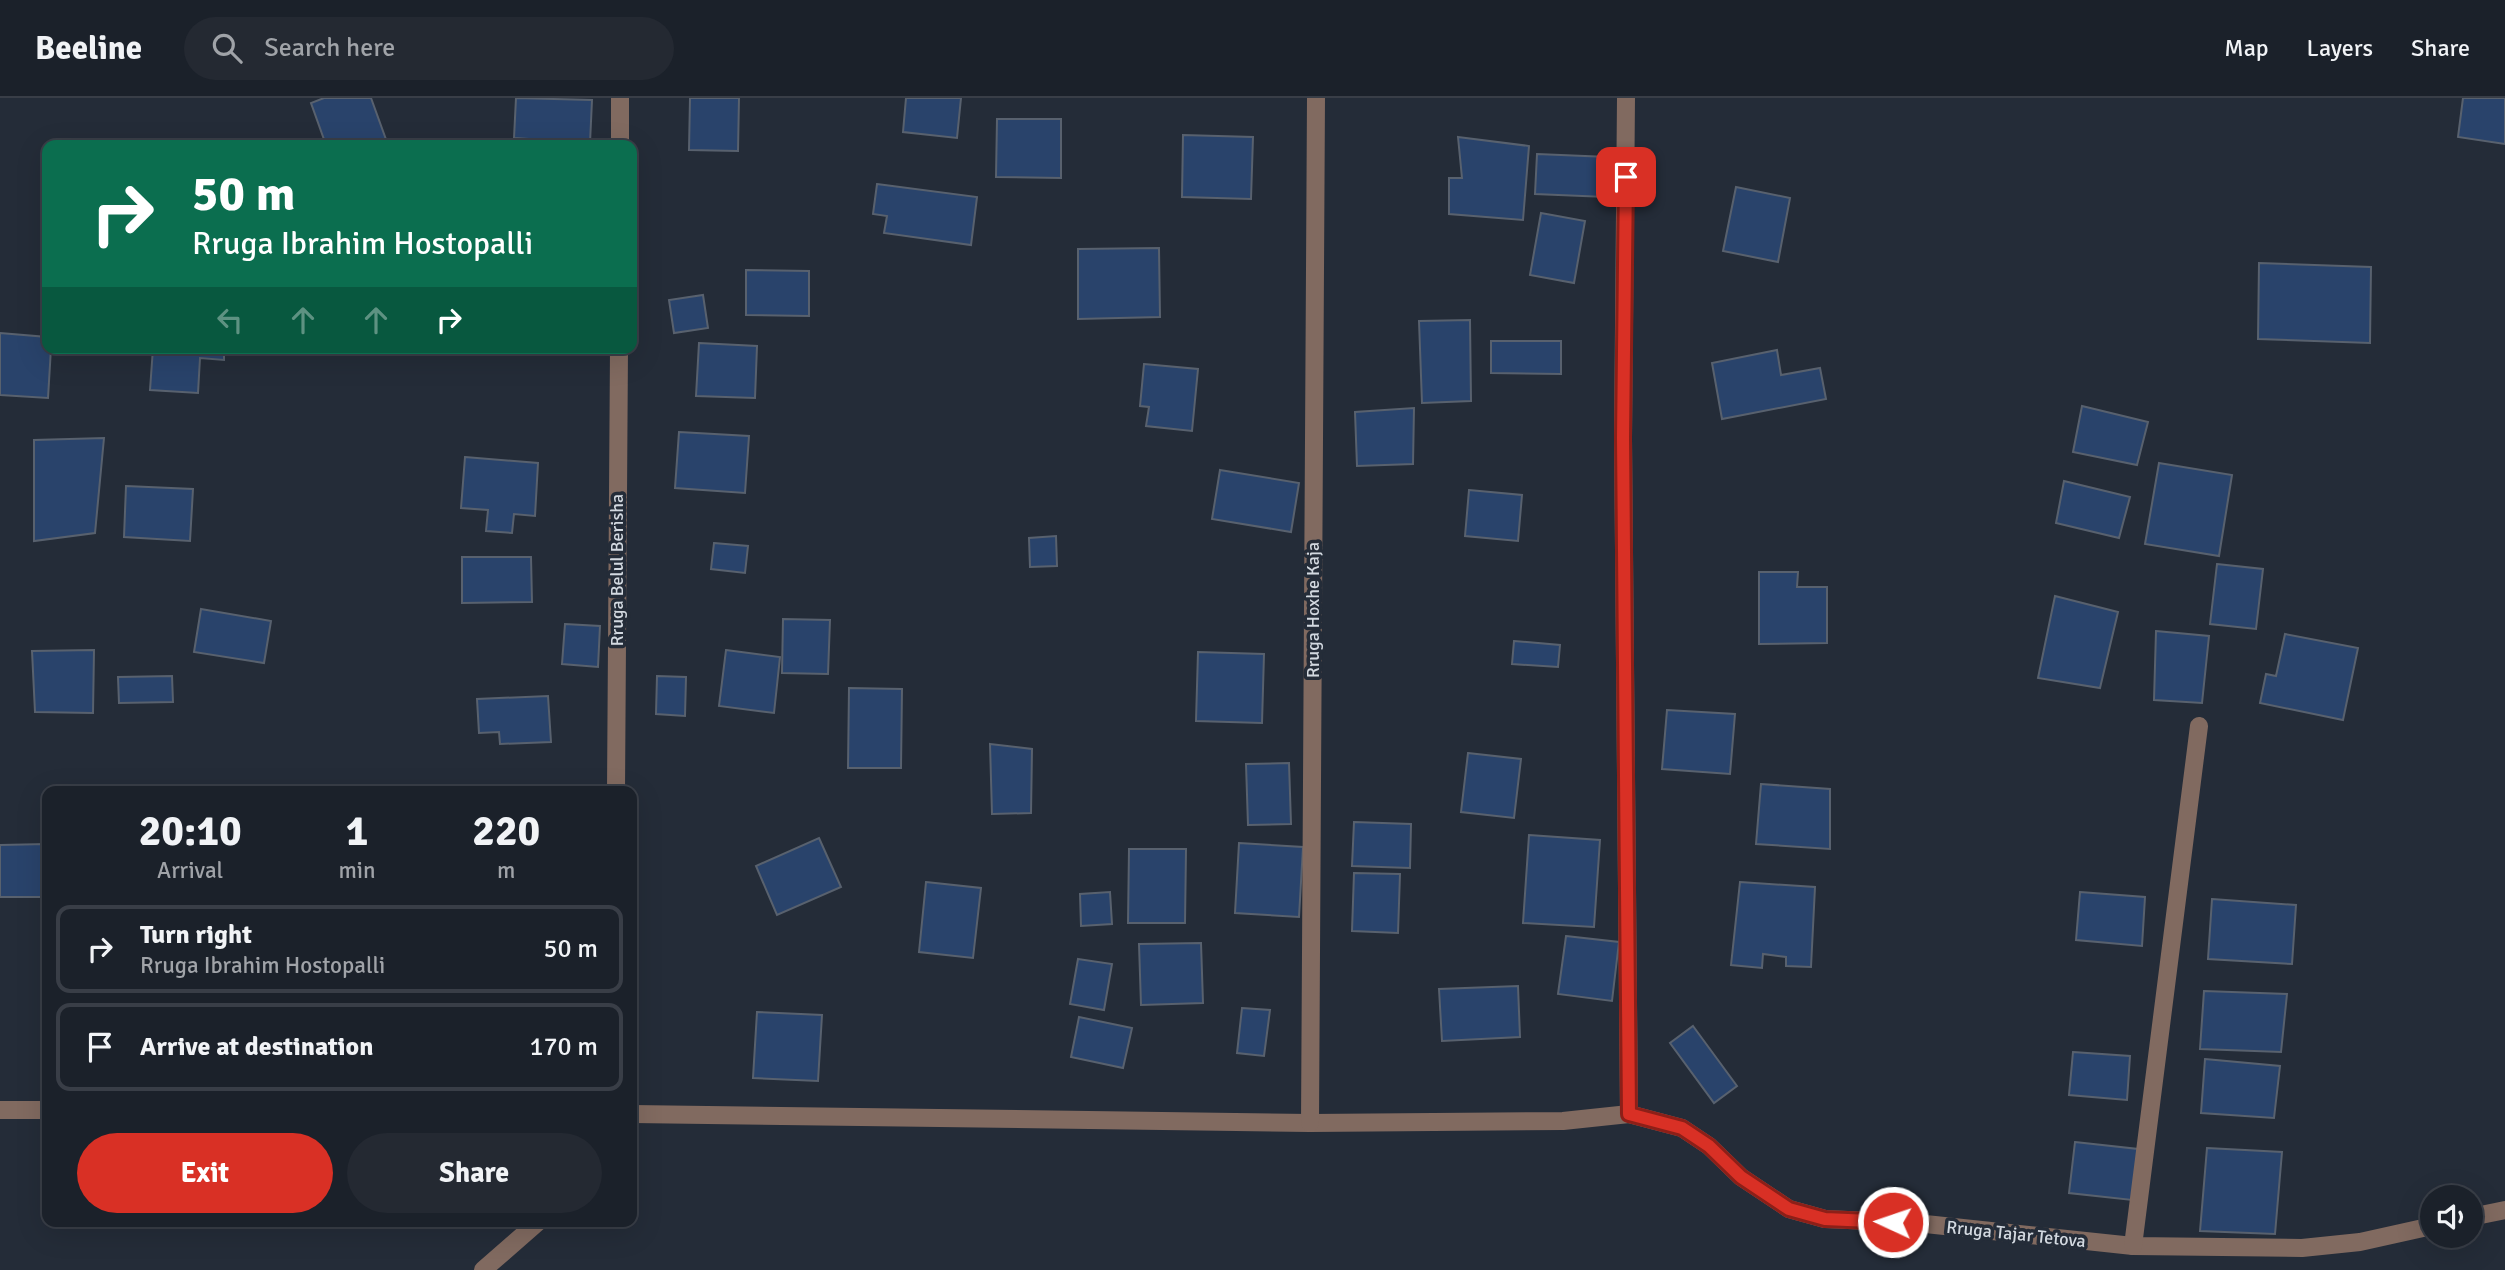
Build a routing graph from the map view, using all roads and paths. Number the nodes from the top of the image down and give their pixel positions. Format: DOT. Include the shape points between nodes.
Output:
graph roads {
  1 [pos="620,98"];
  2 [pos="1316,98"];
  3 [pos="1626,98"];
  4 [pos="620,140"];
  5 [pos="619,354"];
  6 [pos="2199,726"];
  7 [pos="616,786"];
  8 [pos="0,1110"];
  9 [pos="42,1110"];
  10 [pos="637,1114"];
  11 [pos="1629,1114"];
  12 [pos="1310,1123"];
  13 [pos="2505,1210"];
  14 [pos="2483,1215"];
  15 [pos="532,1227"];
  16 [pos="2420,1229"];
  17 [pos="2133,1246"];
  18 [pos="483,1270"];
  1 -- 4 [label="street"];
  2 -- 12 [label="street, Rruga Hoxhe Kaja"];
  3 -- 11 [label="street" via="1623,438"];
  5 -- 7 [label="street, Rruga Belul Berisha"];
  6 -- 17 [label="street"];
  8 -- 9 [label="street"];
  10 -- 12 [label="street"];
  11 -- 12 [label="street" via="1563,1121"];
  11 -- 17 [label="street, Rruga Tajar Tetova" via="1682,1128 1789,1209 1825,1219 1916,1223"];
  13 -- 14 [label="street"];
  15 -- 18 [label="street"];
  16 -- 17 [label="street, Rruga Tajar Tetova" via="2302,1248"];
}
